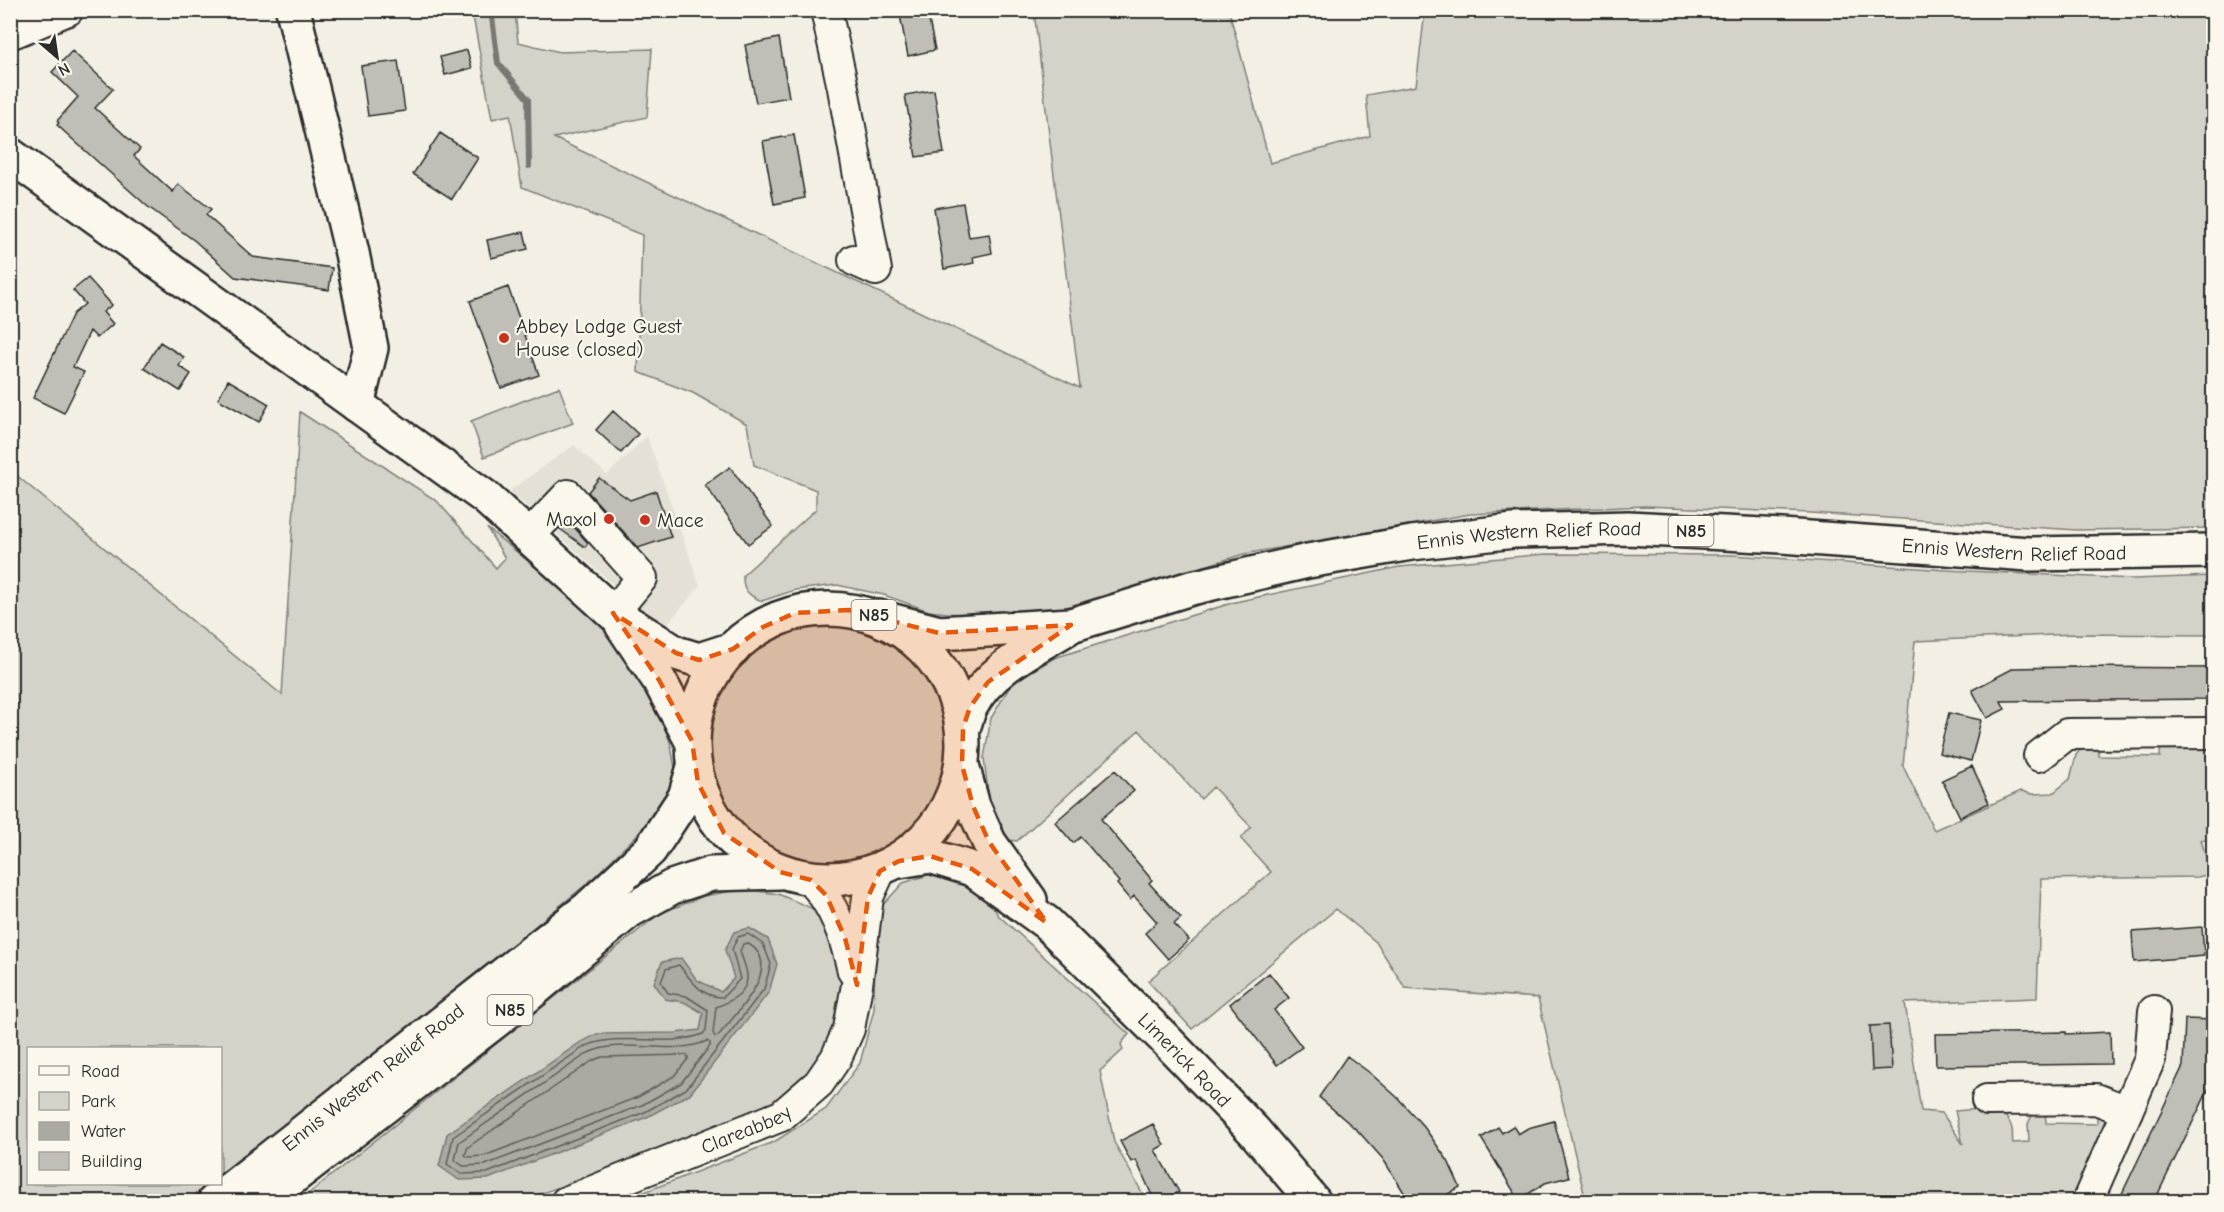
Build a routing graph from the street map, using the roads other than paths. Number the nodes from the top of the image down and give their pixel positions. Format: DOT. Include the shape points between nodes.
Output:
graph roads {
  1 [pos="293,10"];
  2 [pos="825,10"];
  3 [pos="66,11"];
  4 [pos="10,34"];
  5 [pos="10,155"];
  6 [pos="854,260"];
  7 [pos="357,405"];
  8 [pos="529,536"];
  9 [pos="2214,550"];
  10 [pos="613,613"];
  11 [pos="878,616"];
  12 [pos="1071,625"];
  13 [pos="733,649"];
  14 [pos="963,728"];
  15 [pos="2214,733"];
  16 [pos="693,754"];
  17 [pos="2039,756"];
  18 [pos="962,765"];
  19 [pos="889,866"];
  20 [pos="780,872"];
  21 [pos="812,880"];
  22 [pos="1047,923"];
  23 [pos="857,986"];
  24 [pos="2154,1011"];
  25 [pos="1987,1100"];
  26 [pos="2127,1111"];
  27 [pos="214,1202"];
  28 [pos="261,1202"];
  29 [pos="566,1202"];
  30 [pos="1314,1202"];
  31 [pos="2087,1202"];
  1 -- 7 [label="main road" via="371,348"];
  2 -- 6 [label="street" via="876,270"];
  3 -- 4 [label="street"];
  5 -- 7 [label="main road"];
  7 -- 8 [label="main road" via="485,497"];
  8 -- 10 [label="main road"];
  8 -- 10 [label="street" via="568,495 642,578"];
  9 -- 12 [label="main road, Ennis Western Relief Road / N85" via="2029,554 1628,528 1514,531 1308,561 1191,588"];
  10 -- 13 [label="main road" via="676,653 699,660"];
  10 -- 16 [label="main road" via="659,680"];
  11 -- 12 [label="main road, Ennis Western Relief Road / N85" via="939,633"];
  11 -- 13 [label="main road, N85" via="849,609 795,613 763,627"];
  11 -- 14 [label="main road, N85" via="905,630 928,650 946,675"];
  12 -- 14 [label="main road, Ennis Western Relief Road / N85" via="1010,663 988,682 970,707"];
  13 -- 16 [label="main road, N85" via="703,698"];
  14 -- 18 [label="main road, N85"];
  15 -- 17 [label="street" via="2067,734"];
  16 -- 20 [label="main road, N85" via="708,810 724,833 744,851"];
  16 -- 27 [label="main road, Ennis Western Relief Road / N85" via="685,797 650,850 587,909"];
  18 -- 19 [label="main road, N85" via="931,830"];
  18 -- 22 [label="main road" via="972,806 989,842"];
  19 -- 21 [label="main road, N85" via="847,878"];
  19 -- 22 [label="main road" via="930,856 972,869"];
  19 -- 23 [label="street, Clareabbey" via="867,897"];
  20 -- 21 [label="main road, N85"];
  20 -- 28 [label="main road, Ennis Western Relief Road / N85" via="711,874 672,887 629,911 510,1009"];
  21 -- 23 [label="street, Clareabbey" via="826,895 845,938"];
  22 -- 30 [label="main road, Limerick Road" via="1254,1131"];
  23 -- 29 [label="street, Clareabbey" via="849,1029 836,1058 819,1083 781,1116"];
  24 -- 26 [label="street" via="2150,1059"];
  25 -- 26 [label="street" via="2016,1107 2096,1099"];
  26 -- 31 [label="street"];
}
